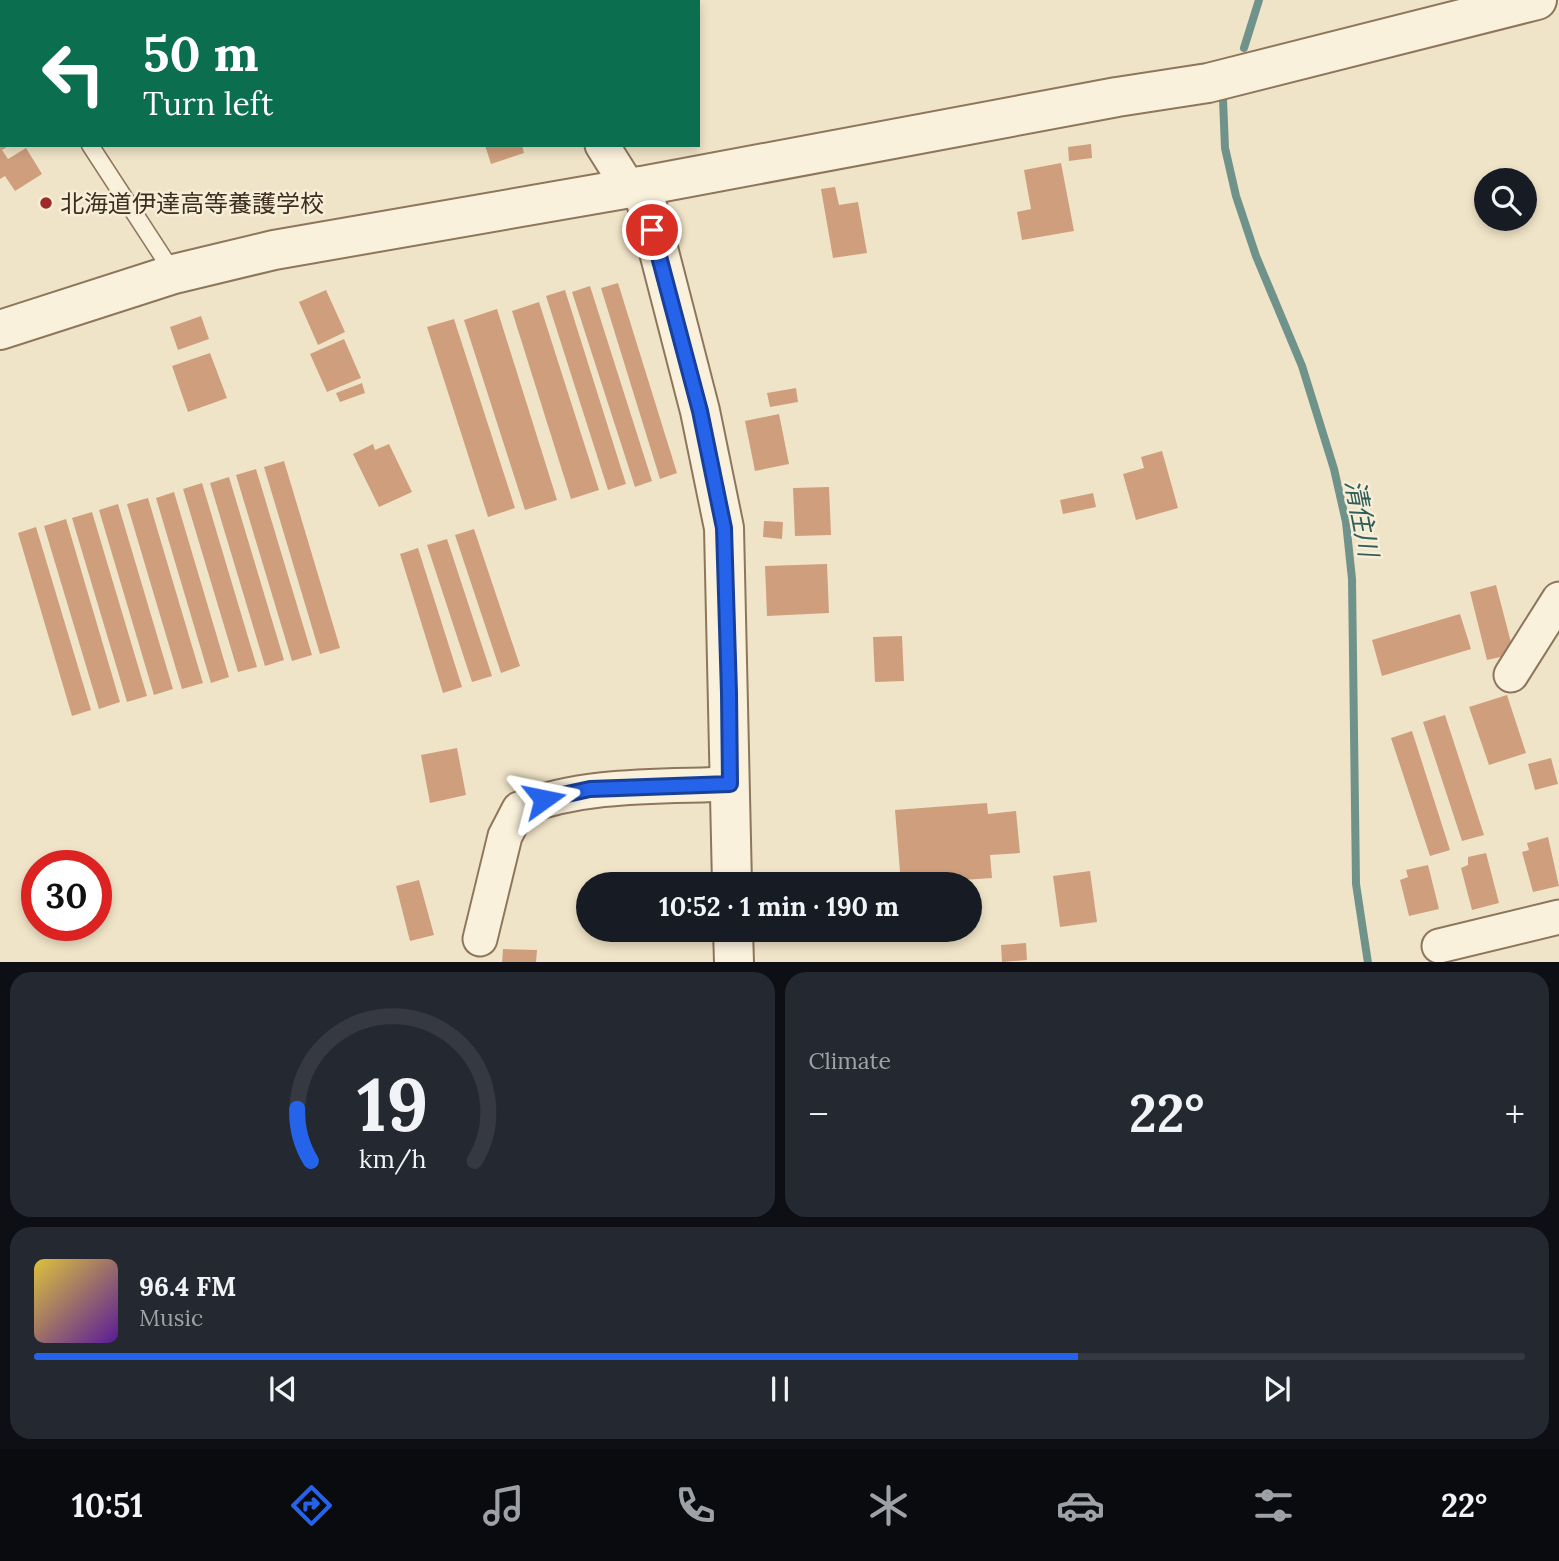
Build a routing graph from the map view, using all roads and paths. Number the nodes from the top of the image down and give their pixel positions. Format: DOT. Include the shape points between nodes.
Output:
graph roads {
  1 [pos="1537,0"];
  2 [pos="91,147"];
  3 [pos="604,147"];
  4 [pos="635,187"];
  5 [pos="174,274"];
  6 [pos="0,330"];
  7 [pos="1559,599"];
  8 [pos="1511,675"];
  9 [pos="730,784"];
  10 [pos="732,872"];
  11 [pos="1559,917"];
  12 [pos="480,939"];
  13 [pos="733,942"];
  14 [pos="1439,946"];
  15 [pos="734,962"];
  1 -- 4 [label="street" via="1208,83"];
  2 -- 5 [label="lane"];
  3 -- 4 [label="street"];
  4 -- 5 [label="street" via="274,250"];
  4 -- 9 [label="street" via="700,411 724,528"];
  5 -- 6 [label="street"];
  7 -- 8 [label="street"];
  9 -- 10 [label="street"];
  9 -- 12 [label="street" via="590,789 519,808 505,836"];
  11 -- 14 [label="street"];
  13 -- 15 [label="street"];
}
